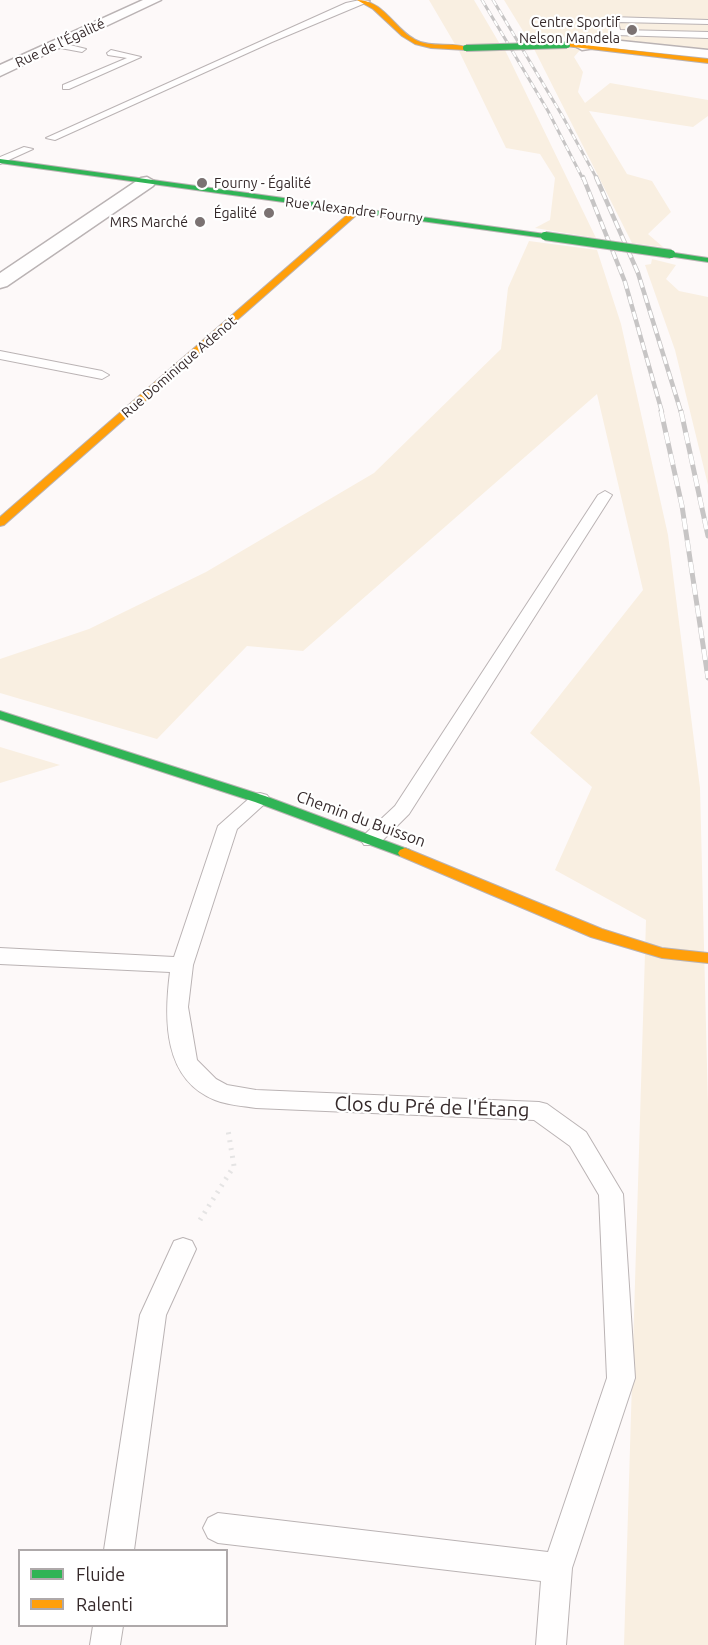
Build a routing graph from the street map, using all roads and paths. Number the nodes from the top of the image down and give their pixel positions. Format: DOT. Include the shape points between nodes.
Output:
graph roads {
  1 [pos="154,0"];
  2 [pos="363,1"];
  3 [pos="708,22"];
  4 [pos="708,35"];
  5 [pos="57,45"];
  6 [pos="575,46"];
  7 [pos="82,49"];
  8 [pos="111,53"];
  9 [pos="708,54"];
  10 [pos="708,61"];
  11 [pos="0,71"];
  12 [pos="66,87"];
  13 [pos="51,138"];
  14 [pos="28,149"];
  15 [pos="0,161"];
  16 [pos="147,182"];
  17 [pos="357,211"];
  18 [pos="708,260"];
  19 [pos="0,282"];
  20 [pos="0,355"];
  21 [pos="102,375"];
  22 [pos="605,495"];
  23 [pos="0,523"];
  24 [pos="0,715"];
  25 [pos="260,799"];
  26 [pos="371,840"];
  27 [pos="0,956"];
  28 [pos="708,958"];
  29 [pos="182,965"];
  30 [pos="222,1093"];
  31 [pos="183,1249"];
  32 [pos="218,1528"];
  33 [pos="119,1549"];
  34 [pos="557,1568"];
  35 [pos="108,1627"];
  36 [pos="105,1645"];
  37 [pos="551,1645"];
  1 -- 5 [label="street, Rue de l'Égalité"];
  2 -- 6 [label="street, bridge" via="391,17 409,38 432,46"];
  2 -- 13 [label="lane"];
  3 -- 4 [label="lane" via="613,19 616,32"];
  5 -- 7 [label="lane"];
  5 -- 11 [label="street, Rue de l'Égalité"];
  6 -- 9 [label="street" via="602,43"];
  6 -- 10 [label="street"];
  8 -- 12 [label="lane" via="137,57"];
  14 -- 15 [label="lane"];
  15 -- 16 [label="street, Rue Alexandre Fourny"];
  16 -- 17 [label="street, Rue Alexandre Fourny"];
  16 -- 19 [label="street"];
  17 -- 18 [label="street, Rue Alexandre Fourny, bridge"];
  17 -- 23 [label="street, Rue Dominique Adenot"];
  20 -- 21 [label="lane"];
  22 -- 26 [label="lane" via="402,810"];
  24 -- 25 [label="street, Chemin du Buisson"];
  25 -- 26 [label="street, Chemin du Buisson"];
  25 -- 29 [label="lane, Clos du Pré de l'Étang" via="228,826"];
  26 -- 28 [label="street, Chemin du Buisson" via="467,876 602,935 664,953"];
  27 -- 29 [label="lane"];
  29 -- 30 [label="lane, Clos du Pré de l'Étang" via="177,1007 186,1063"];
  30 -- 31 [label="path" via="234,1166"];
  30 -- 34 [label="lane, Clos du Pré de l'Étang" via="256,1099 539,1111 578,1139 611,1194 621,1378"];
  31 -- 33 [label="lane" via="153,1315"];
  32 -- 34 [label="lane"];
  34 -- 37 [label="lane, Clos du Pré de l'Étang"];
  35 -- 36 [label="lane"];
}
